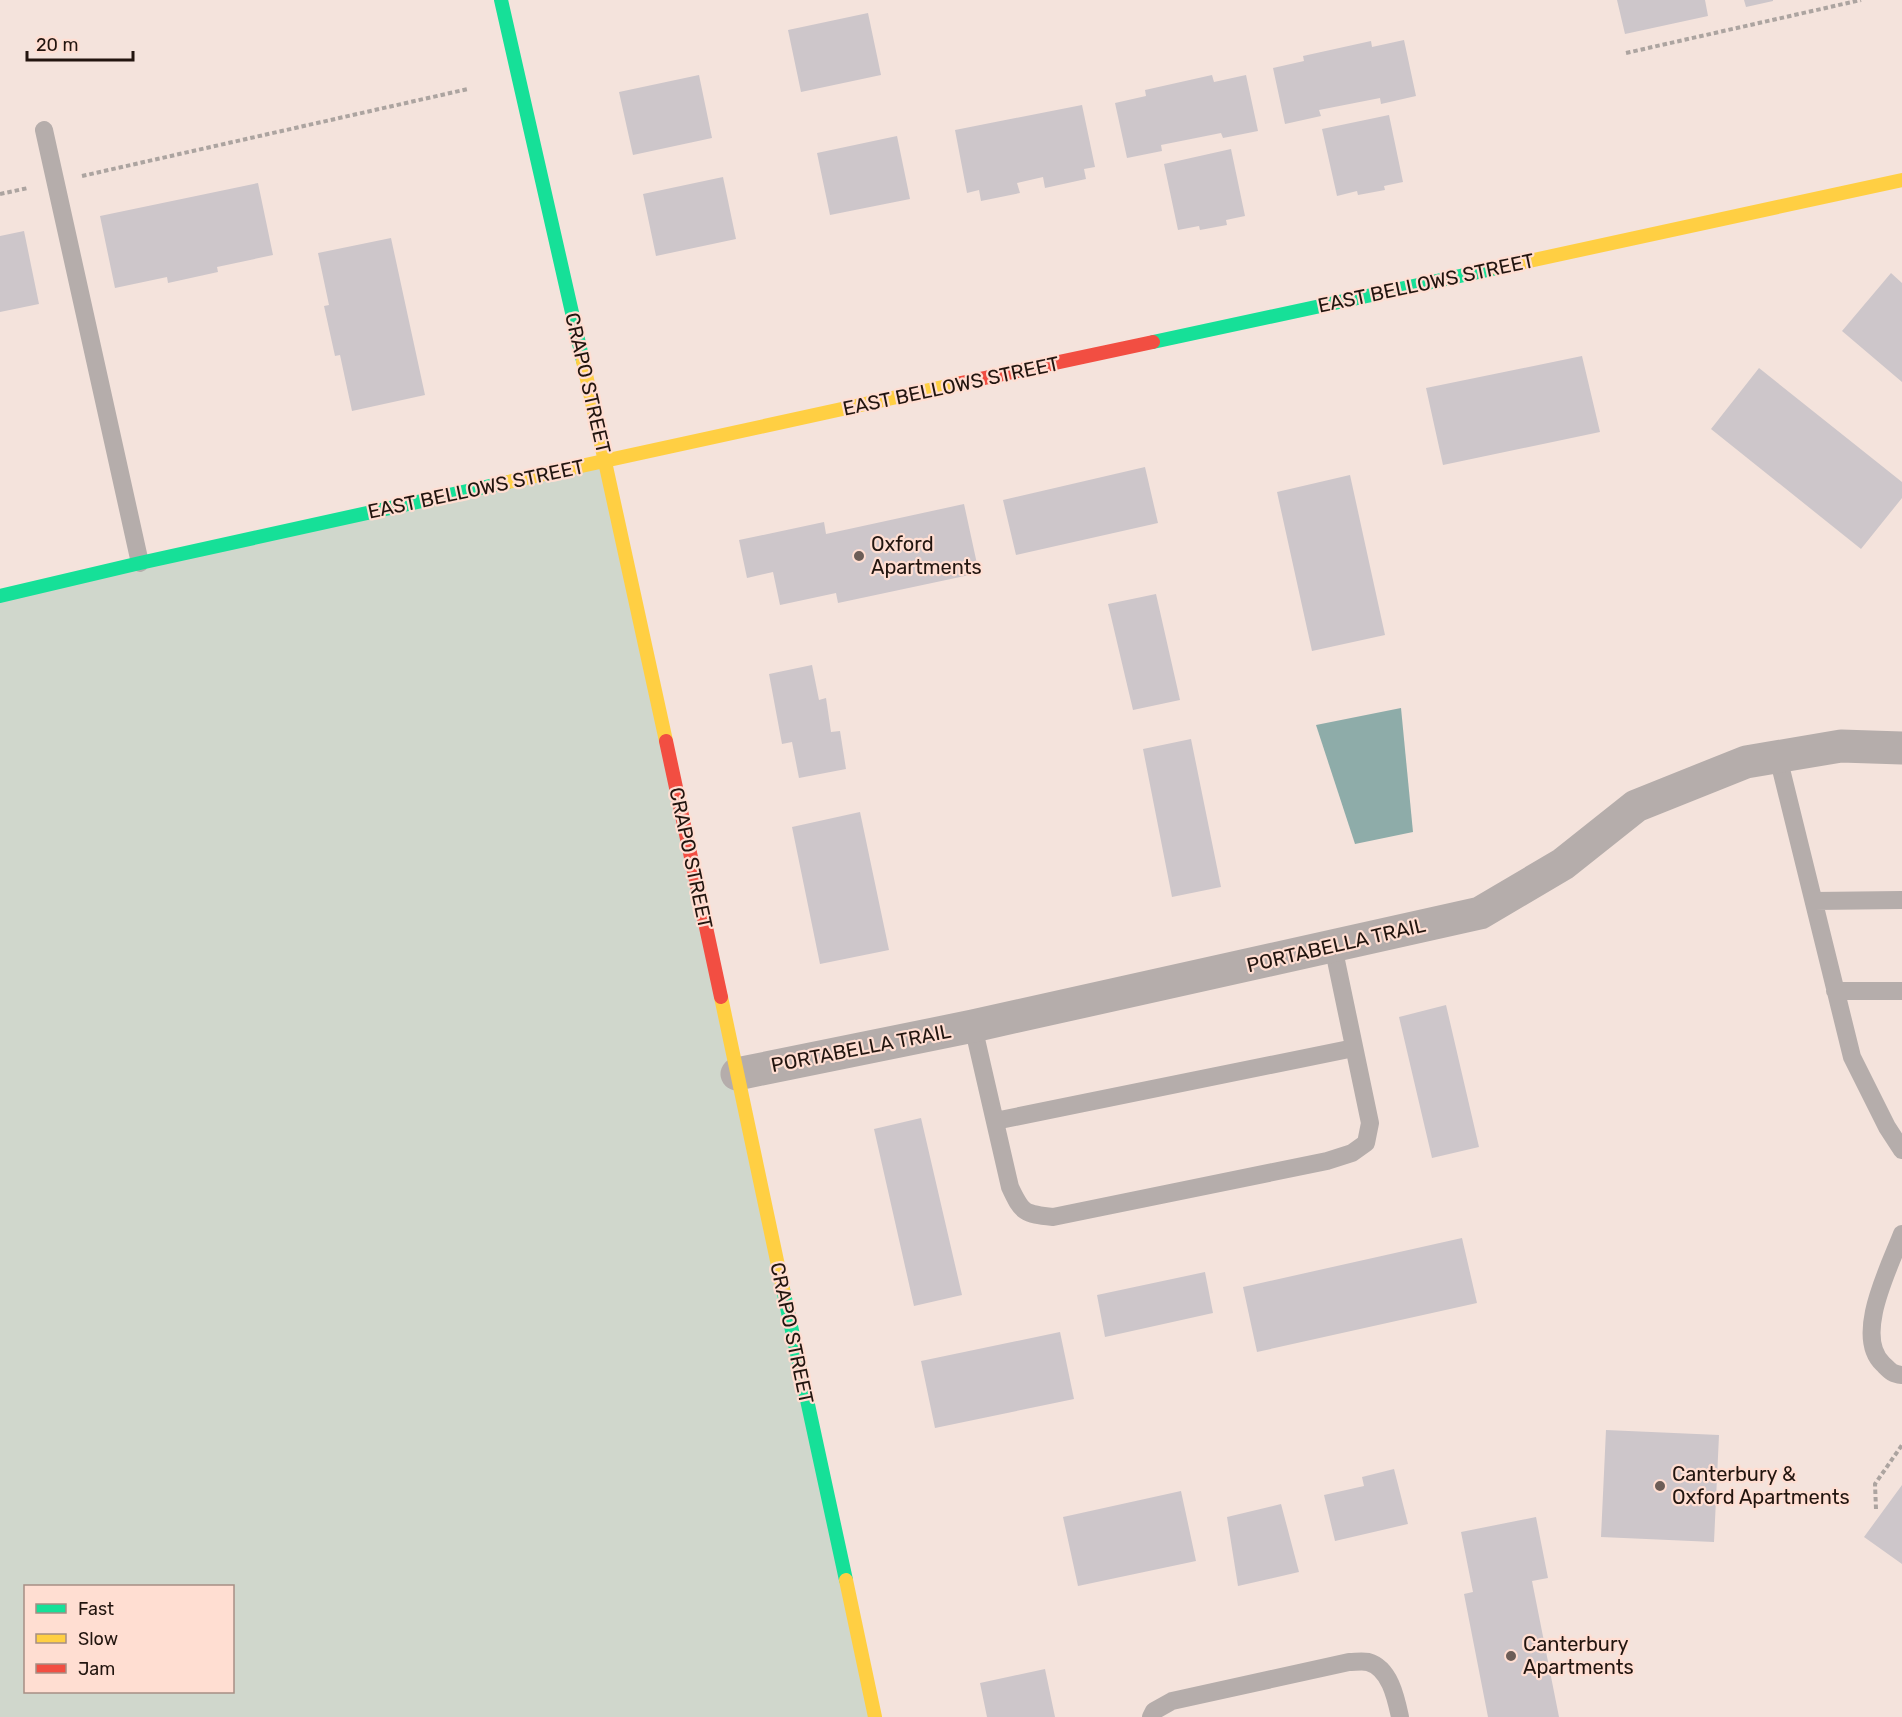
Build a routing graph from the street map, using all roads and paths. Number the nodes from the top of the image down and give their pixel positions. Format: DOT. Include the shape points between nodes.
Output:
graph roads {
  1 [pos="501,0"];
  2 [pos="1861,0"];
  3 [pos="1626,52"];
  4 [pos="468,89"];
  5 [pos="44,130"];
  6 [pos="1902,180"];
  7 [pos="55,182"];
  8 [pos="0,194"];
  9 [pos="606,460"];
  10 [pos="140,563"];
  11 [pos="0,596"];
  12 [pos="1902,748"];
  13 [pos="1778,757"];
  14 [pos="1902,900"];
  15 [pos="1814,901"];
  16 [pos="1333,945"];
  17 [pos="1834,991"];
  18 [pos="1902,991"];
  19 [pos="974,1026"];
  20 [pos="1354,1048"];
  21 [pos="737,1074"];
  22 [pos="995,1122"];
  23 [pos="1902,1150"];
  24 [pos="1902,1234"];
  25 [pos="1902,1375"];
  26 [pos="1902,1445"];
  27 [pos="1876,1509"];
  28 [pos="875,1717"];
  29 [pos="1151,1717"];
  30 [pos="1400,1717"];
  1 -- 9 [label="street, CRAPO STREET"];
  2 -- 3 [label="path"];
  4 -- 7 [label="path"];
  5 -- 7 [label="lane"];
  6 -- 9 [label="street, EAST BELLOWS STREET"];
  7 -- 8 [label="path"];
  7 -- 10 [label="lane"];
  9 -- 10 [label="street, EAST BELLOWS STREET"];
  9 -- 21 [label="street, CRAPO STREET"];
  10 -- 11 [label="street, EAST BELLOWS STREET"];
  12 -- 13 [label="street, PORTABELLA TRAIL" via="1841,746"];
  13 -- 15 [label="lane"];
  13 -- 16 [label="street, PORTABELLA TRAIL" via="1746,762 1636,806 1563,864 1480,913"];
  14 -- 15 [label="lane"];
  15 -- 17 [label="lane"];
  16 -- 19 [label="street, PORTABELLA TRAIL"];
  16 -- 20 [label="lane"];
  17 -- 18 [label="lane"];
  17 -- 23 [label="lane" via="1852,1057"];
  19 -- 21 [label="street, PORTABELLA TRAIL"];
  19 -- 22 [label="lane"];
  20 -- 22 [label="lane"];
  20 -- 22 [label="lane" via="1370,1123 1366,1143 1352,1153 1327,1161 1053,1217 1033,1215 1019,1206 1010,1186"];
  21 -- 28 [label="street, CRAPO STREET"];
  24 -- 25 [label="lane" via="1876,1302 1870,1331 1875,1357 1893,1374"];
  26 -- 27 [label="path" via="1875,1484"];
  29 -- 30 [label="lane" via="1172,1701 1349,1662 1367,1662 1382,1668"];
}
